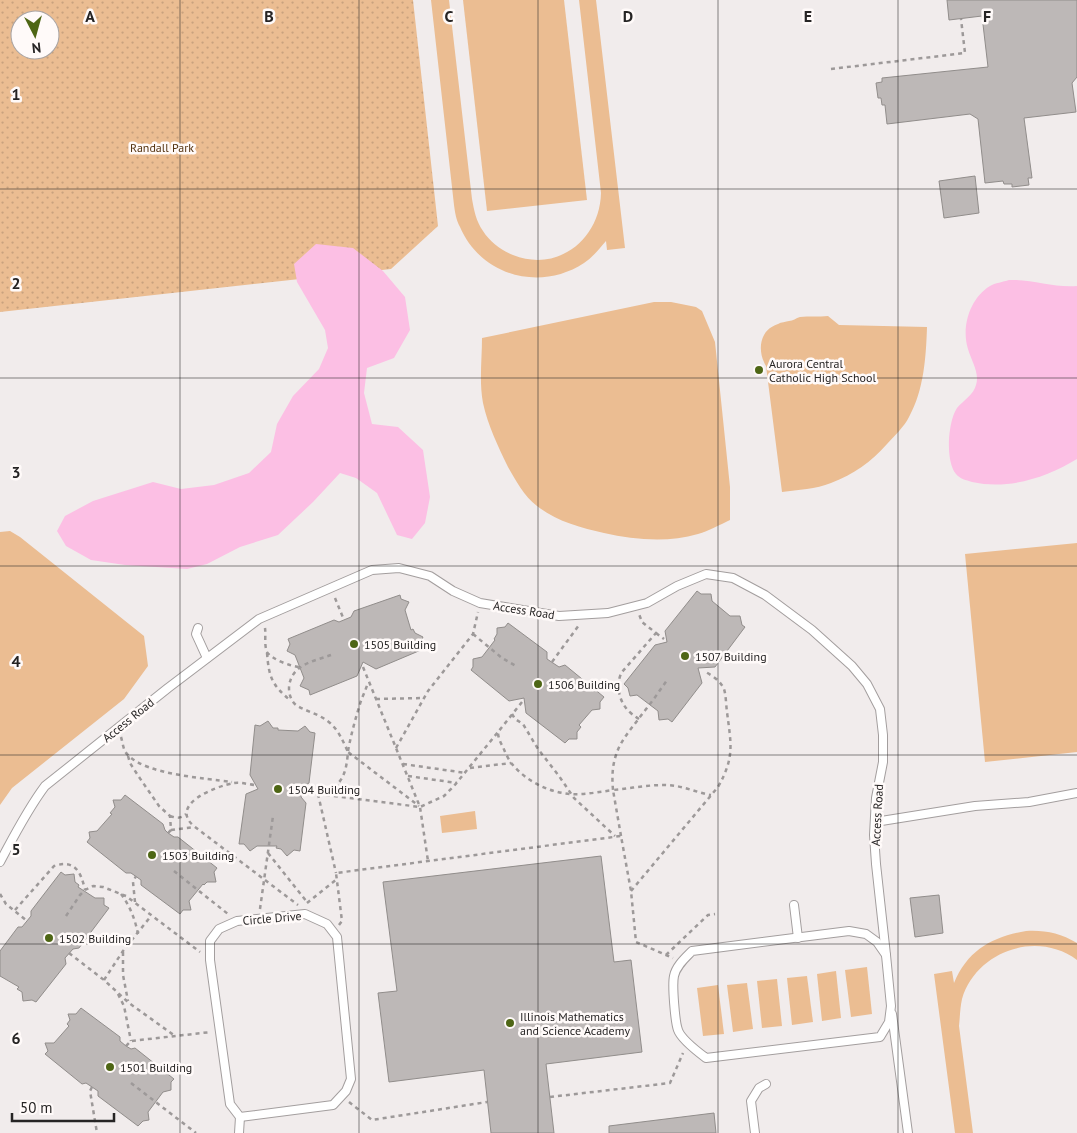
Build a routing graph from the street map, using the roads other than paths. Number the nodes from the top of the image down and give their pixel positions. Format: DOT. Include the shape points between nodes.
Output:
graph roads {
  1 [pos="198,628"];
  2 [pos="207,658"];
  3 [pos="1077,794"];
  4 [pos="874,822"];
  5 [pos="0,862"];
  6 [pos="794,904"];
  7 [pos="798,938"];
  8 [pos="886,954"];
  9 [pos="891,1006"];
  10 [pos="766,1084"];
  11 [pos="240,1117"];
  12 [pos="239,1133"];
  13 [pos="755,1133"];
  14 [pos="908,1133"];
  1 -- 2 [label="lane" via="196,634"];
  2 -- 4 [label="lane, Access Road" via="259,619 372,570 399,568 430,576 480,603 559,616 608,613 646,603 706,574 733,578 765,595 812,630 867,684 880,709 883,735 883,762"];
  2 -- 5 [label="lane, Access Road" via="45,786"];
  3 -- 4 [label="lane"];
  4 -- 8 [label="lane, Access Road"];
  6 -- 7 [label="lane"];
  7 -- 8 [label="lane" via="849,932 866,934"];
  7 -- 9 [label="lane" via="692,951 674,975 678,1032 706,1058 880,1037 889,1022"];
  8 -- 9 [label="lane, Access Road"];
  9 -- 14 [label="lane, Access Road"];
  10 -- 13 [label="lane" via="759,1088 751,1101"];
  11 -- 11 [label="lane, Circle Drive" via="333,1105 346,1091 351,1079 337,938 327,924 305,912 237,921 219,930 210,941 230,1104"];
  11 -- 12 [label="lane"];
}
